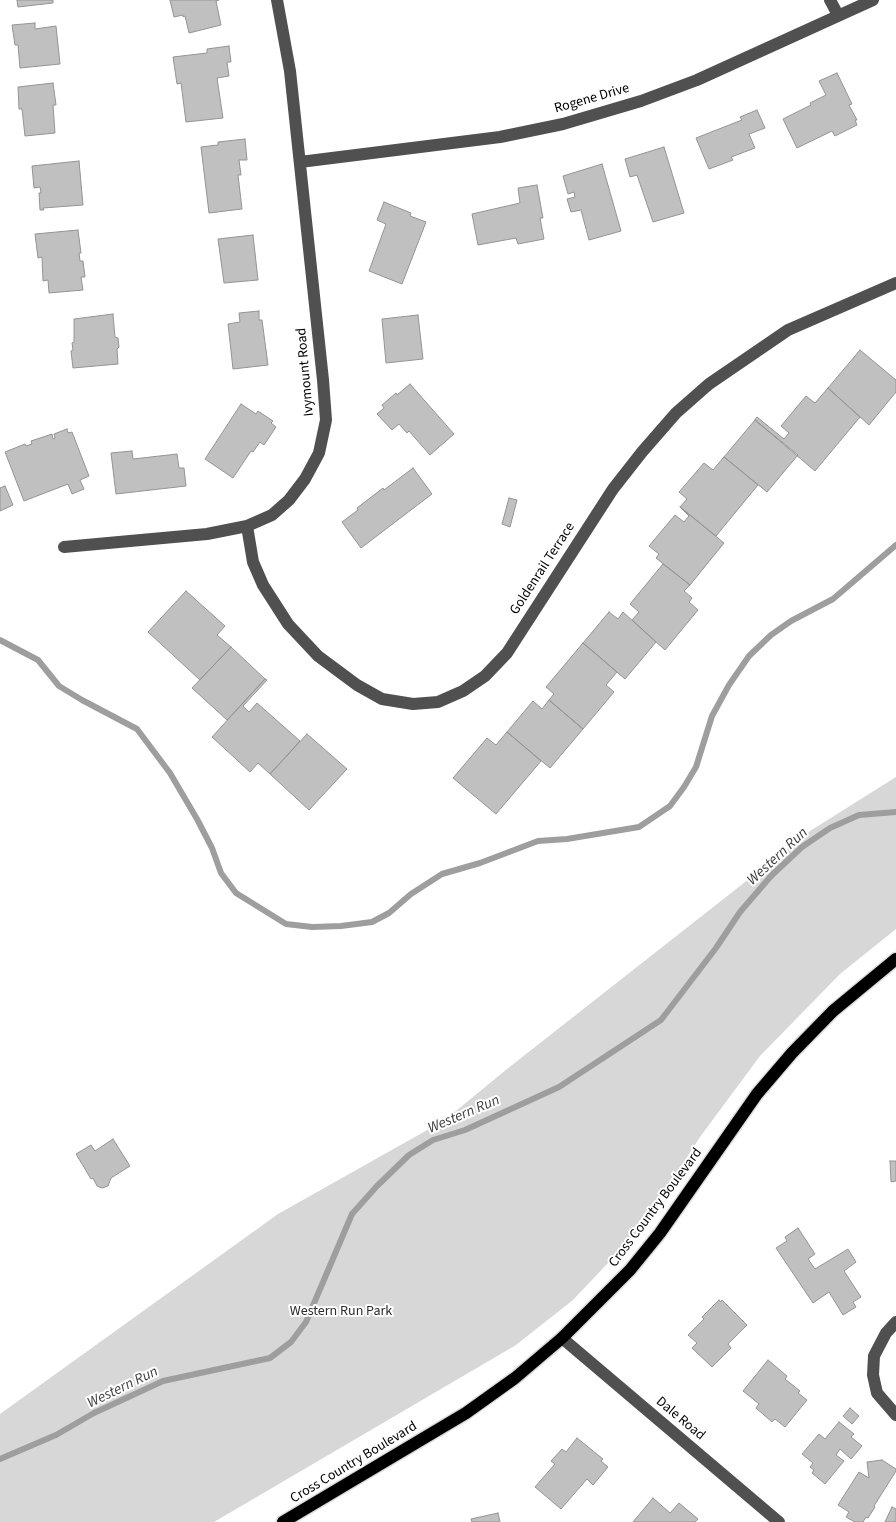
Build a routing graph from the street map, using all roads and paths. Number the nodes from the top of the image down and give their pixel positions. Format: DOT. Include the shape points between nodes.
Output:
graph roads {
  1 [pos="277,0"];
  2 [pos="830,0"];
  3 [pos="873,0"];
  4 [pos="838,15"];
  5 [pos="300,162"];
  6 [pos="896,283"];
  7 [pos="247,526"];
  8 [pos="64,547"];
  9 [pos="896,959"];
  10 [pos="896,1322"];
  11 [pos="562,1338"];
  12 [pos="896,1415"];
  13 [pos="283,1522"];
  14 [pos="779,1522"];
  1 -- 5 [label="street, Ivymount Road" via="290,71"];
  2 -- 4 [label="street"];
  3 -- 4 [label="street, Rogene Drive"];
  4 -- 5 [label="street, Rogene Drive" via="697,80 563,124 500,137"];
  5 -- 7 [label="street, Ivymount Road" via="326,420 319,453 305,479 272,515"];
  6 -- 7 [label="street, Goldenrail Terrace" via="788,330 708,384 676,413 613,489 507,653 485,676 438,702 413,704 382,699 318,656 288,624 263,585 253,562"];
  7 -- 8 [label="street, Ivymount Road" via="207,534"];
  9 -- 11 [label="main road, Cross Country Boulevard" via="833,1011 792,1053 757,1094 630,1270"];
  10 -- 12 [label="street" via="874,1356 873,1375 876,1393"];
  11 -- 13 [label="main road, Cross Country Boulevard" via="515,1378 466,1413"];
  11 -- 14 [label="street, Dale Road"];
}
